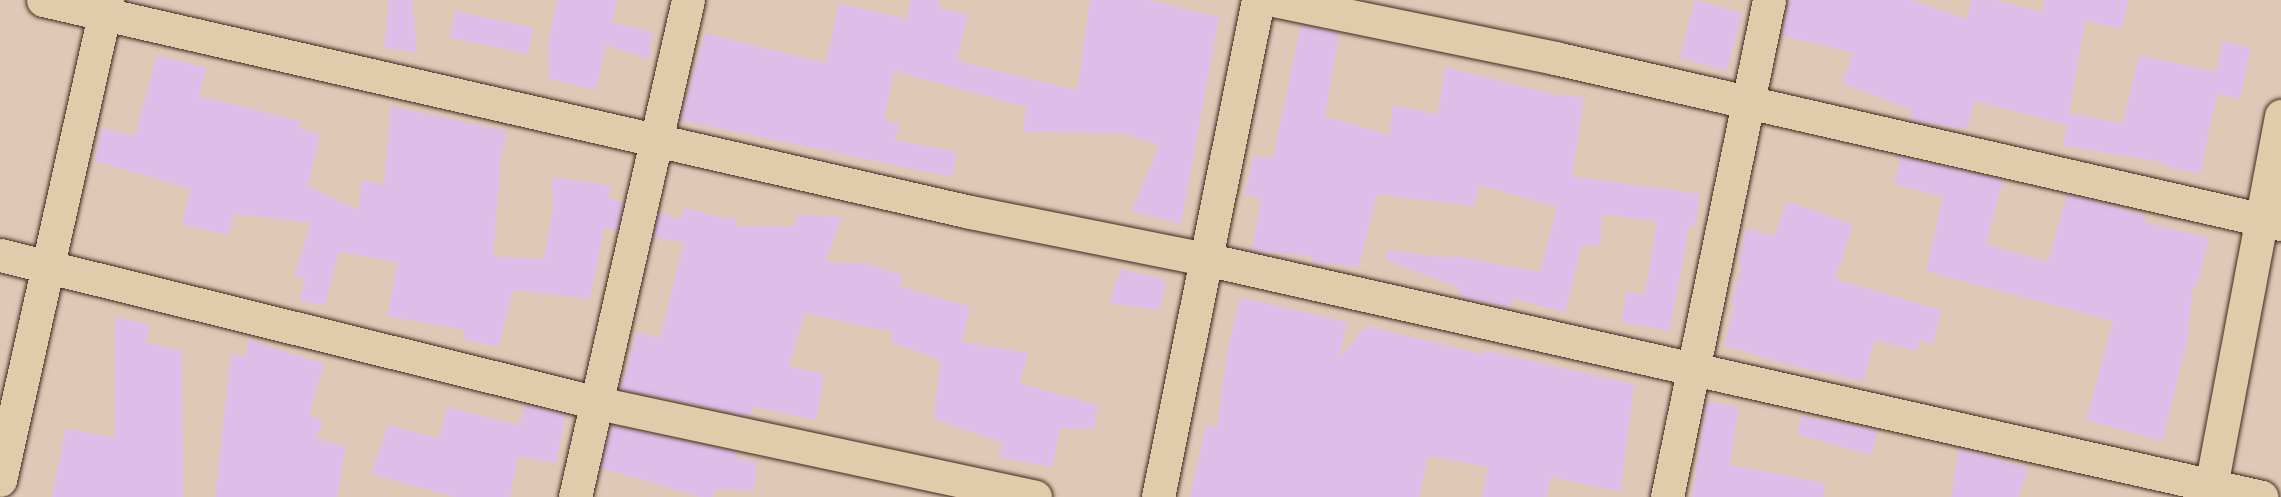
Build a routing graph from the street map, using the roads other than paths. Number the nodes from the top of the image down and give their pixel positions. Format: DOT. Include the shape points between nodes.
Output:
graph roads {
  1 [pos="43,0"];
  2 [pos="688,0"];
  3 [pos="1258,0"];
  4 [pos="1273,0"];
  5 [pos="1769,0"];
  6 [pos="105,7"];
  7 [pos="1745,101"];
  8 [pos="2281,116"];
  9 [pos="658,140"];
  10 [pos="2270,222"];
  11 [pos="0,255"];
  12 [pos="1204,260"];
  13 [pos="49,265"];
  14 [pos="1693,371"];
  15 [pos="597,403"];
  16 [pos="0,480"];
  17 [pos="2211,491"];
  18 [pos="575,497"];
  19 [pos="1035,497"];
  20 [pos="1158,497"];
  21 [pos="1667,497"];
  22 [pos="2262,497"];
  1 -- 6 [label="street"];
  2 -- 9 [label="street"];
  3 -- 12 [label="street"];
  4 -- 7 [label="street"];
  5 -- 7 [label="street"];
  6 -- 9 [label="street"];
  6 -- 13 [label="street"];
  7 -- 10 [label="street"];
  7 -- 14 [label="street"];
  8 -- 10 [label="street"];
  9 -- 12 [label="street" via="970,212"];
  9 -- 15 [label="street"];
  10 -- 17 [label="street"];
  11 -- 13 [label="street"];
  12 -- 14 [label="street"];
  12 -- 20 [label="street"];
  13 -- 15 [label="street"];
  13 -- 16 [label="street"];
  14 -- 17 [label="street"];
  14 -- 21 [label="street"];
  15 -- 18 [label="street"];
  15 -- 19 [label="street"];
  17 -- 22 [label="street"];
}
